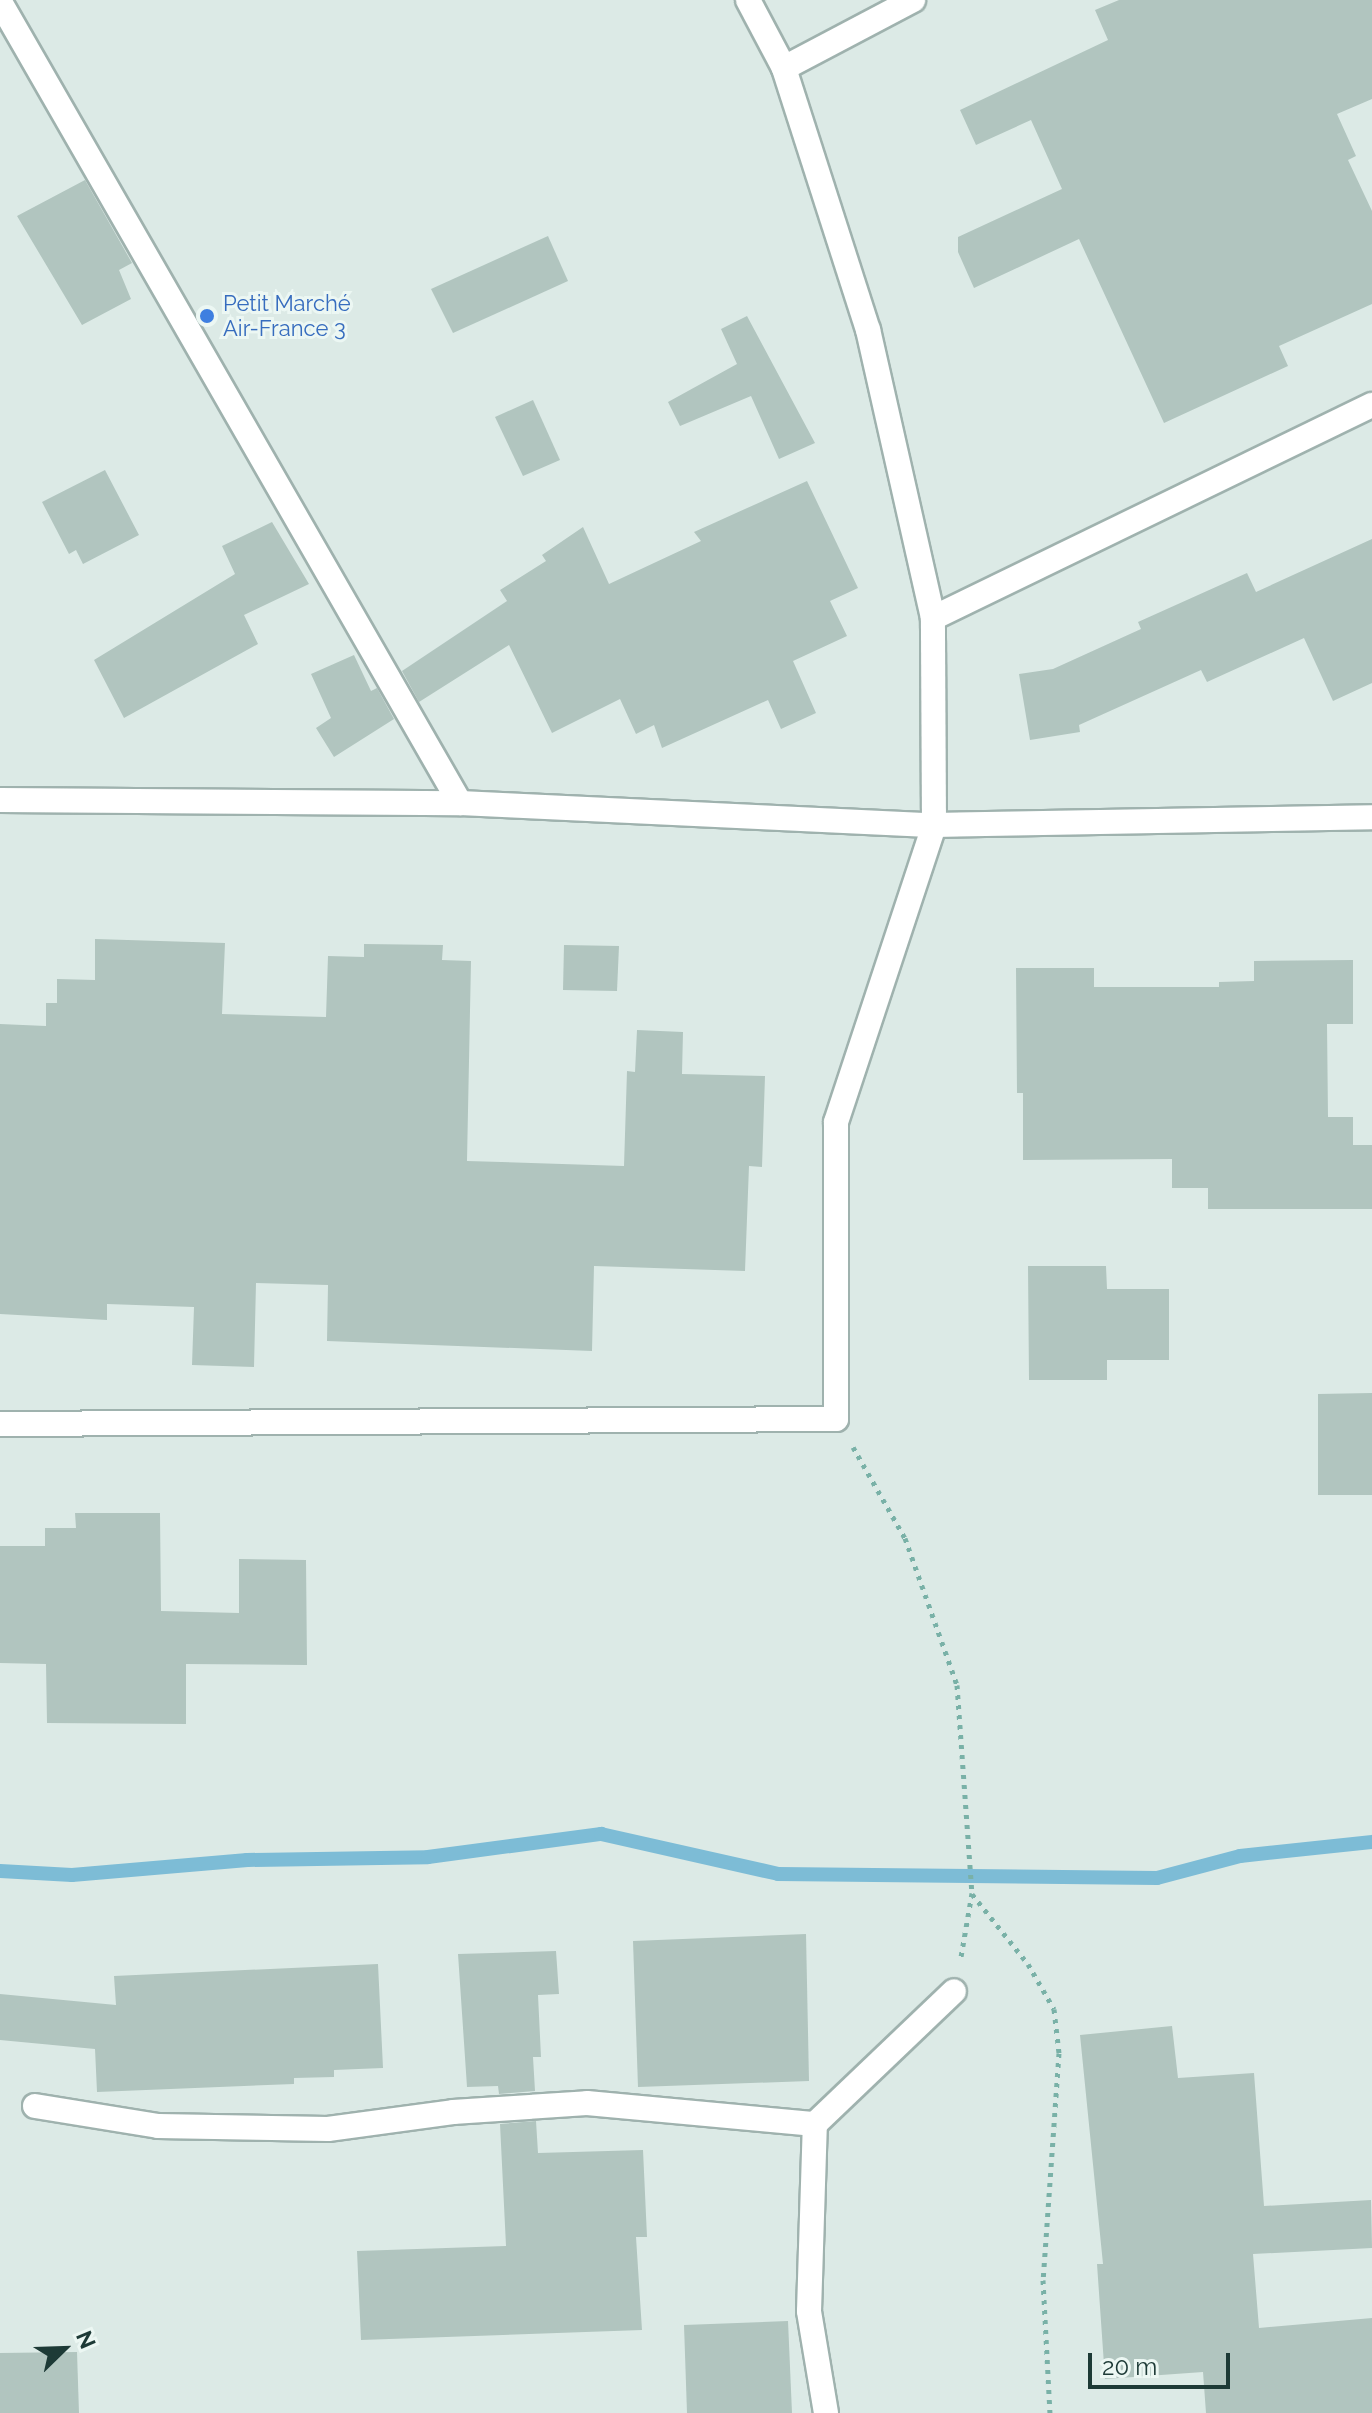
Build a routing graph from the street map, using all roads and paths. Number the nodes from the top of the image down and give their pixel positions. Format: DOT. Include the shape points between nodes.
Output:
graph roads {
  1 [pos="748,0"];
  2 [pos="913,0"];
  3 [pos="0,2"];
  4 [pos="784,68"];
  5 [pos="1372,405"];
  6 [pos="933,618"];
  7 [pos="0,800"];
  8 [pos="460,803"];
  9 [pos="1372,817"];
  10 [pos="934,825"];
  11 [pos="836,1419"];
  12 [pos="0,1424"];
  13 [pos="972,1893"];
  14 [pos="954,1991"];
  15 [pos="35,2106"];
  16 [pos="815,2124"];
  17 [pos="826,2413"];
  18 [pos="1050,2413"];
  1 -- 4 [label="street"];
  2 -- 4 [label="street"];
  3 -- 8 [label="street"];
  4 -- 6 [label="street" via="868,330"];
  5 -- 6 [label="street"];
  6 -- 10 [label="street"];
  7 -- 8 [label="street"];
  8 -- 10 [label="street"];
  9 -- 10 [label="street"];
  10 -- 11 [label="street" via="836,1122"];
  11 -- 12 [label="street"];
  11 -- 13 [label="path" via="905,1538 957,1685"];
  13 -- 14 [label="path"];
  13 -- 18 [label="path" via="1028,1964 1054,2009 1059,2053 1043,2280"];
  14 -- 16 [label="street"];
  15 -- 16 [label="street" via="189,2126 328,2129 453,2112 587,2103"];
  16 -- 17 [label="street" via="809,2311"];
}
